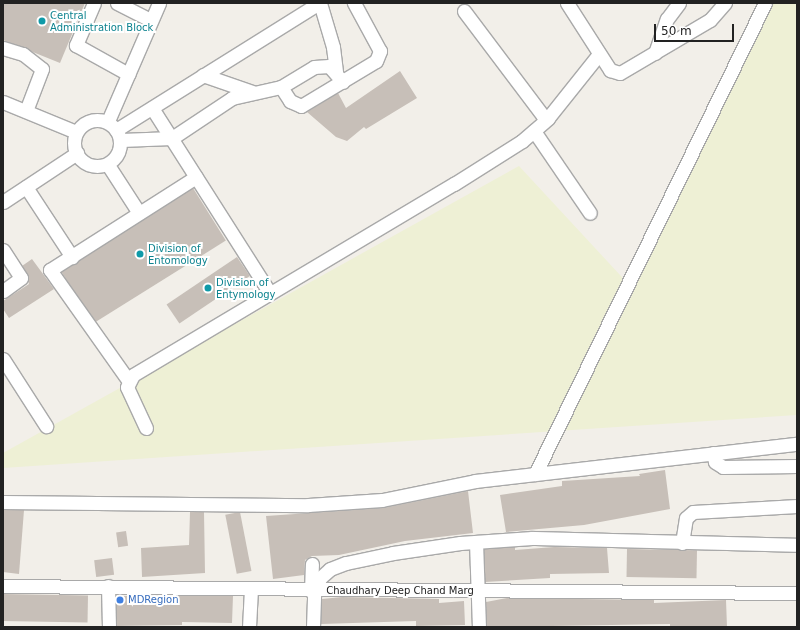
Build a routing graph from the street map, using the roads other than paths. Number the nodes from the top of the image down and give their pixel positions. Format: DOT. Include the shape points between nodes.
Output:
graph roads {
  1 [pos="94,3"];
  2 [pos="117,3"];
  3 [pos="159,3"];
  4 [pos="320,3"];
  5 [pos="354,3"];
  6 [pos="567,3"];
  7 [pos="679,3"];
  8 [pos="725,3"];
  9 [pos="765,3"];
  10 [pos="464,11"];
  11 [pos="151,20"];
  12 [pos="3,48"];
  13 [pos="655,53"];
  14 [pos="599,54"];
  15 [pos="128,74"];
  16 [pos="204,75"];
  17 [pos="339,77"];
  18 [pos="281,87"];
  19 [pos="254,92"];
  20 [pos="5,106"];
  21 [pos="152,108"];
  22 [pos="26,111"];
  23 [pos="548,118"];
  24 [pos="115,130"];
  25 [pos="534,131"];
  26 [pos="76,132"];
  27 [pos="172,138"];
  28 [pos="77,153"];
  29 [pos="108,165"];
  30 [pos="196,177"];
  31 [pos="26,187"];
  32 [pos="3,202"];
  33 [pos="139,213"];
  34 [pos="590,213"];
  35 [pos="3,250"];
  36 [pos="72,256"];
  37 [pos="3,292"];
  38 [pos="270,294"];
  39 [pos="3,359"];
  40 [pos="128,380"];
  41 [pos="46,426"];
  42 [pos="146,428"];
  43 [pos="797,444"];
  44 [pos="712,453"];
  45 [pos="797,466"];
  46 [pos="535,474"];
  47 [pos="3,502"];
  48 [pos="797,506"];
  49 [pos="476,542"];
  50 [pos="682,543"];
  51 [pos="797,545"];
  52 [pos="312,564"];
  53 [pos="3,586"];
  54 [pos="108,586"];
  55 [pos="251,590"];
  56 [pos="478,590"];
  57 [pos="313,591"];
  58 [pos="797,593"];
  59 [pos="109,627"];
  60 [pos="250,627"];
  61 [pos="313,627"];
  62 [pos="479,627"];
  1 -- 15 [label="street" via="76,45"];
  2 -- 11 [label="street"];
  3 -- 11 [label="street"];
  4 -- 16 [label="street"];
  4 -- 17 [label="street"];
  5 -- 17 [label="street" via="378,45 379,56"];
  6 -- 14 [label="street"];
  7 -- 13 [label="street" via="668,19"];
  8 -- 13 [label="street" via="710,20"];
  9 -- 46 [label="street"];
  10 -- 23 [label="street" via="543,116"];
  11 -- 15 [label="street"];
  12 -- 22 [label="street" via="23,54 42,69"];
  13 -- 14 [label="street" via="620,73 610,70"];
  14 -- 23 [label="street"];
  15 -- 24 [label="street"];
  16 -- 19 [label="street"];
  16 -- 21 [label="street"];
  17 -- 18 [label="street" via="322,65 314,67"];
  17 -- 18 [label="street" via="301,106 290,101"];
  18 -- 19 [label="street"];
  19 -- 27 [label="street" via="232,98"];
  20 -- 22 [label="street"];
  21 -- 24 [label="street"];
  21 -- 27 [label="street"];
  22 -- 26 [label="street"];
  23 -- 25 [label="street"];
  24 -- 26 [label="street" via="90,121"];
  24 -- 27 [label="street"];
  24 -- 29 [label="street" via="118,155"];
  25 -- 34 [label="street"];
  25 -- 38 [label="street" via="454,184"];
  26 -- 28 [label="street" via="74,146"];
  27 -- 30 [label="street"];
  28 -- 29 [label="street" via="80,160 93,166"];
  28 -- 31 [label="street"];
  29 -- 33 [label="street"];
  30 -- 33 [label="street"];
  30 -- 38 [label="street"];
  31 -- 32 [label="street"];
  31 -- 36 [label="street"];
  33 -- 36 [label="street"];
  35 -- 37 [label="street" via="21,278"];
  36 -- 40 [label="street" via="50,270"];
  38 -- 40 [label="street"];
  39 -- 41 [label="street"];
  40 -- 42 [label="street" via="129,394"];
  43 -- 44 [label="street"];
  44 -- 45 [label="street" via="715,462 723,467"];
  44 -- 46 [label="street"];
  46 -- 47 [label="street" via="475,481 382,500 308,505"];
  48 -- 50 [label="street" via="693,512 686,518"];
  49 -- 50 [label="street" via="583,537"];
  49 -- 56 [label="street"];
  49 -- 57 [label="street" via="346,563 330,569 320,578"];
  50 -- 51 [label="street"];
  52 -- 57 [label="street"];
  53 -- 54 [label="street, Chaudhary Deep Chand Marg"];
  54 -- 55 [label="street, Chaudhary Deep Chand Marg"];
  54 -- 59 [label="street"];
  55 -- 57 [label="street, Chaudhary Deep Chand Marg"];
  55 -- 60 [label="street"];
  56 -- 57 [label="street, Chaudhary Deep Chand Marg"];
  56 -- 58 [label="street, Chaudhary Deep Chand Marg"];
  56 -- 62 [label="street"];
  57 -- 61 [label="street"];
}
